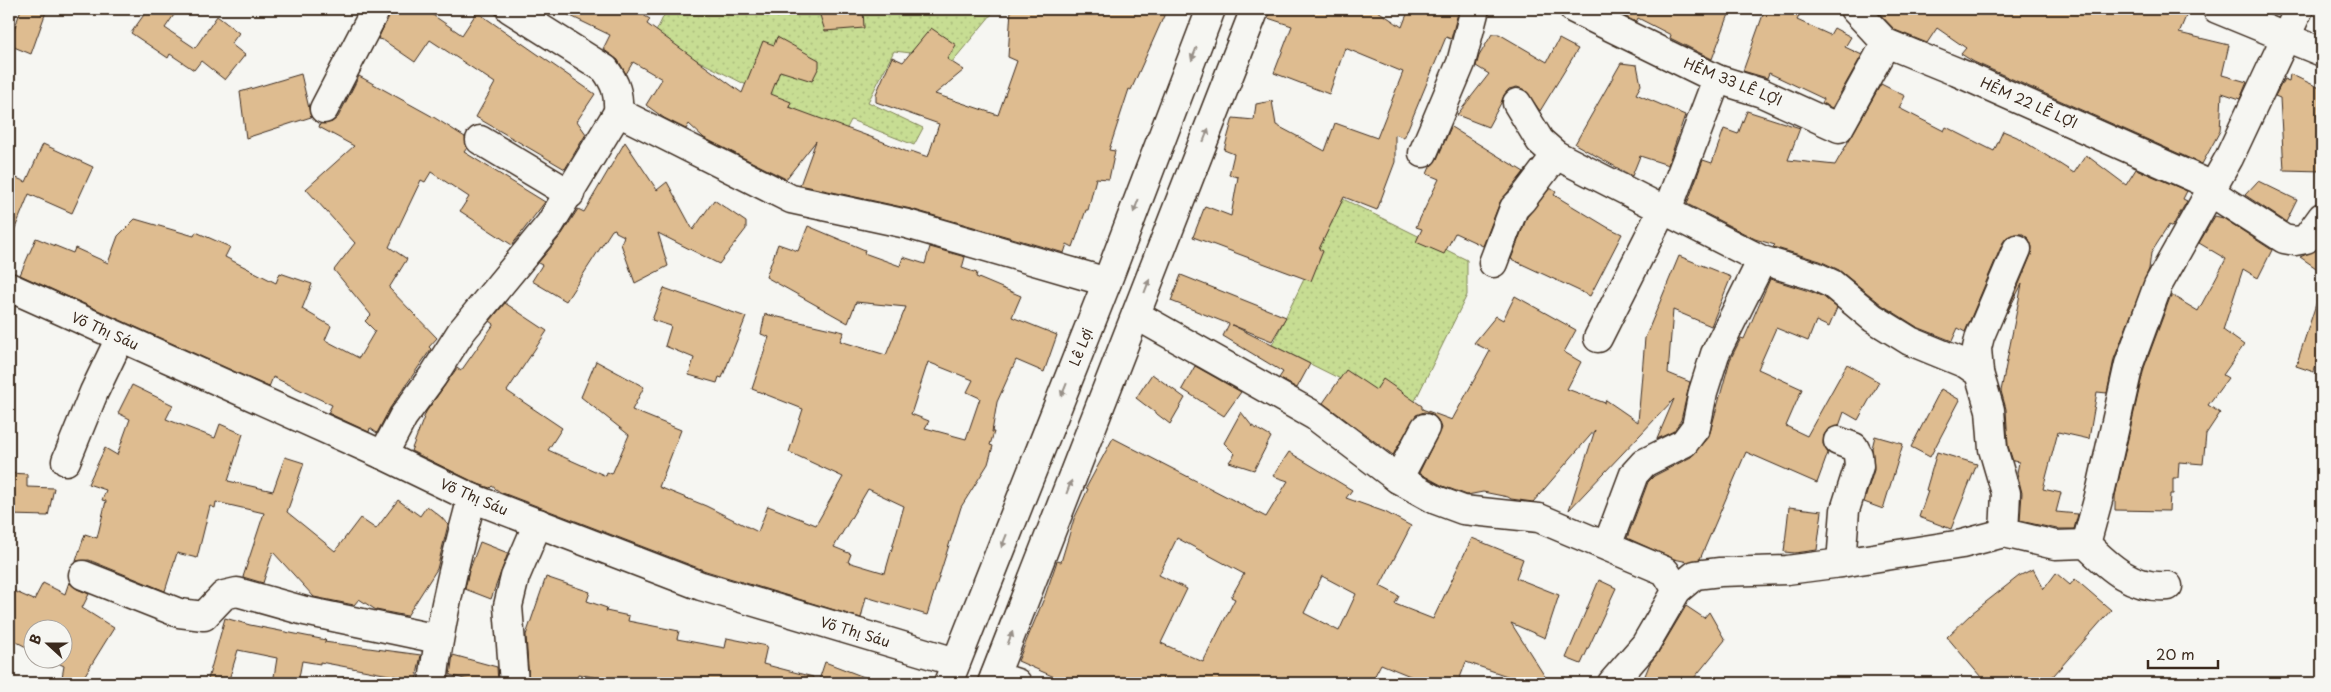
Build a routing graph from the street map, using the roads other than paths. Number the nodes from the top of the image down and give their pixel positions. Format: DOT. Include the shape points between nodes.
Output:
graph roads {
  1 [pos="376,9"];
  2 [pos="1211,9"];
  3 [pos="1255,9"];
  4 [pos="1476,9"];
  5 [pos="1574,9"];
  6 [pos="1854,9"];
  7 [pos="2216,9"];
  8 [pos="2299,9"];
  9 [pos="526,13"];
  10 [pos="2287,36"];
  11 [pos="1886,44"];
  12 [pos="2322,52"];
  13 [pos="1716,78"];
  14 [pos="1517,103"];
  15 [pos="324,108"];
  16 [pos="618,112"];
  17 [pos="480,140"];
  18 [pos="1423,153"];
  19 [pos="1556,155"];
  20 [pos="2211,188"];
  21 [pos="570,194"];
  22 [pos="1665,210"];
  23 [pos="2322,217"];
  24 [pos="2017,249"];
  25 [pos="1762,260"];
  26 [pos="1493,263"];
  27 [pos="1107,282"];
  28 [pos="9,288"];
  29 [pos="1136,315"];
  30 [pos="120,338"];
  31 [pos="1598,338"];
  32 [pos="1979,373"];
  33 [pos="1425,428"];
  34 [pos="1838,441"];
  35 [pos="383,455"];
  36 [pos="66,461"];
  37 [pos="1398,479"];
  38 [pos="472,498"];
  39 [pos="538,523"];
  40 [pos="2004,533"];
  41 [pos="2086,544"];
  42 [pos="1607,546"];
  43 [pos="1840,563"];
  44 [pos="82,575"];
  45 [pos="2168,586"];
  46 [pos="1677,590"];
  47 [pos="438,639"];
  48 [pos="952,673"];
  49 [pos="1001,681"];
  50 [pos="433,683"];
  51 [pos="514,683"];
  52 [pos="1612,683"];
  1 -- 15 [label="street"];
  2 -- 27 [label="street, Lê Lợi, one-way"];
  29 -- 3 [label="street, one-way"];
  4 -- 18 [label="street" via="1461,63"];
  5 -- 13 [label="street, HẺM 33 LÊ LỢI"];
  6 -- 11 [label="street, HẺM 22 LÊ LỢI"];
  7 -- 10 [label="street"];
  8 -- 10 [label="street"];
  9 -- 16 [label="street" via="569,48 605,69 619,95"];
  10 -- 12 [label="street"];
  10 -- 20 [label="street" via="2229,158"];
  11 -- 13 [label="street, HẺM 33 LÊ LỢI" via="1839,128 1762,93"];
  11 -- 20 [label="street, HẺM 22 LÊ LỢI" via="1958,72"];
  13 -- 22 [label="street"];
  14 -- 19 [label="street" via="1540,142"];
  16 -- 21 [label="street"];
  16 -- 27 [label="street" via="791,199 907,224"];
  17 -- 21 [label="street"];
  19 -- 22 [label="street"];
  19 -- 26 [label="street" via="1514,208"];
  20 -- 23 [label="street, HẺM 22 LÊ LỢI" via="2284,238 2295,241 2306,238"];
  20 -- 41 [label="street" via="2158,285 2129,364"];
  21 -- 35 [label="street" via="550,224 461,332 404,417"];
  22 -- 25 [label="street"];
  22 -- 31 [label="street"];
  24 -- 32 [label="street" via="1980,336 1977,348"];
  25 -- 32 [label="street" via="1832,284 1873,318 1910,341 1966,364"];
  25 -- 42 [label="street" via="1715,354 1696,427 1684,443 1644,463 1634,474"];
  27 -- 48 [label="street, Lê Lợi, one-way"];
  28 -- 30 [label="street, Võ Thị Sáu"];
  29 -- 37 [label="street" via="1315,416"];
  49 -- 29 [label="street, one-way"];
  30 -- 35 [label="street, Võ Thị Sáu"];
  30 -- 36 [label="street"];
  32 -- 40 [label="street" via="1990,410 1993,449 2006,493"];
  33 -- 37 [label="street"];
  34 -- 43 [label="street" via="1854,447 1859,466 1845,510"];
  35 -- 38 [label="street, Võ Thị Sáu"];
  37 -- 42 [label="street" via="1436,500 1463,510 1540,518"];
  38 -- 39 [label="street, Võ Thị Sáu"];
  38 -- 47 [label="street" via="452,568"];
  39 -- 48 [label="street, Võ Thị Sáu" via="700,586"];
  39 -- 51 [label="street" via="515,577 508,606"];
  40 -- 41 [label="street" via="2055,545"];
  40 -- 43 [label="street" via="1962,544"];
  41 -- 45 [label="street" via="2134,582 2155,587"];
  42 -- 46 [label="street" via="1664,571"];
  43 -- 46 [label="street" via="1787,570 1695,575"];
  44 -- 47 [label="street" via="179,613 204,616 224,595 237,592 305,612"];
  46 -- 52 [label="street" via="1645,645"];
  47 -- 50 [label="street"];
  48 -- 49 [label="street, Võ Thị Sáu"];
}
